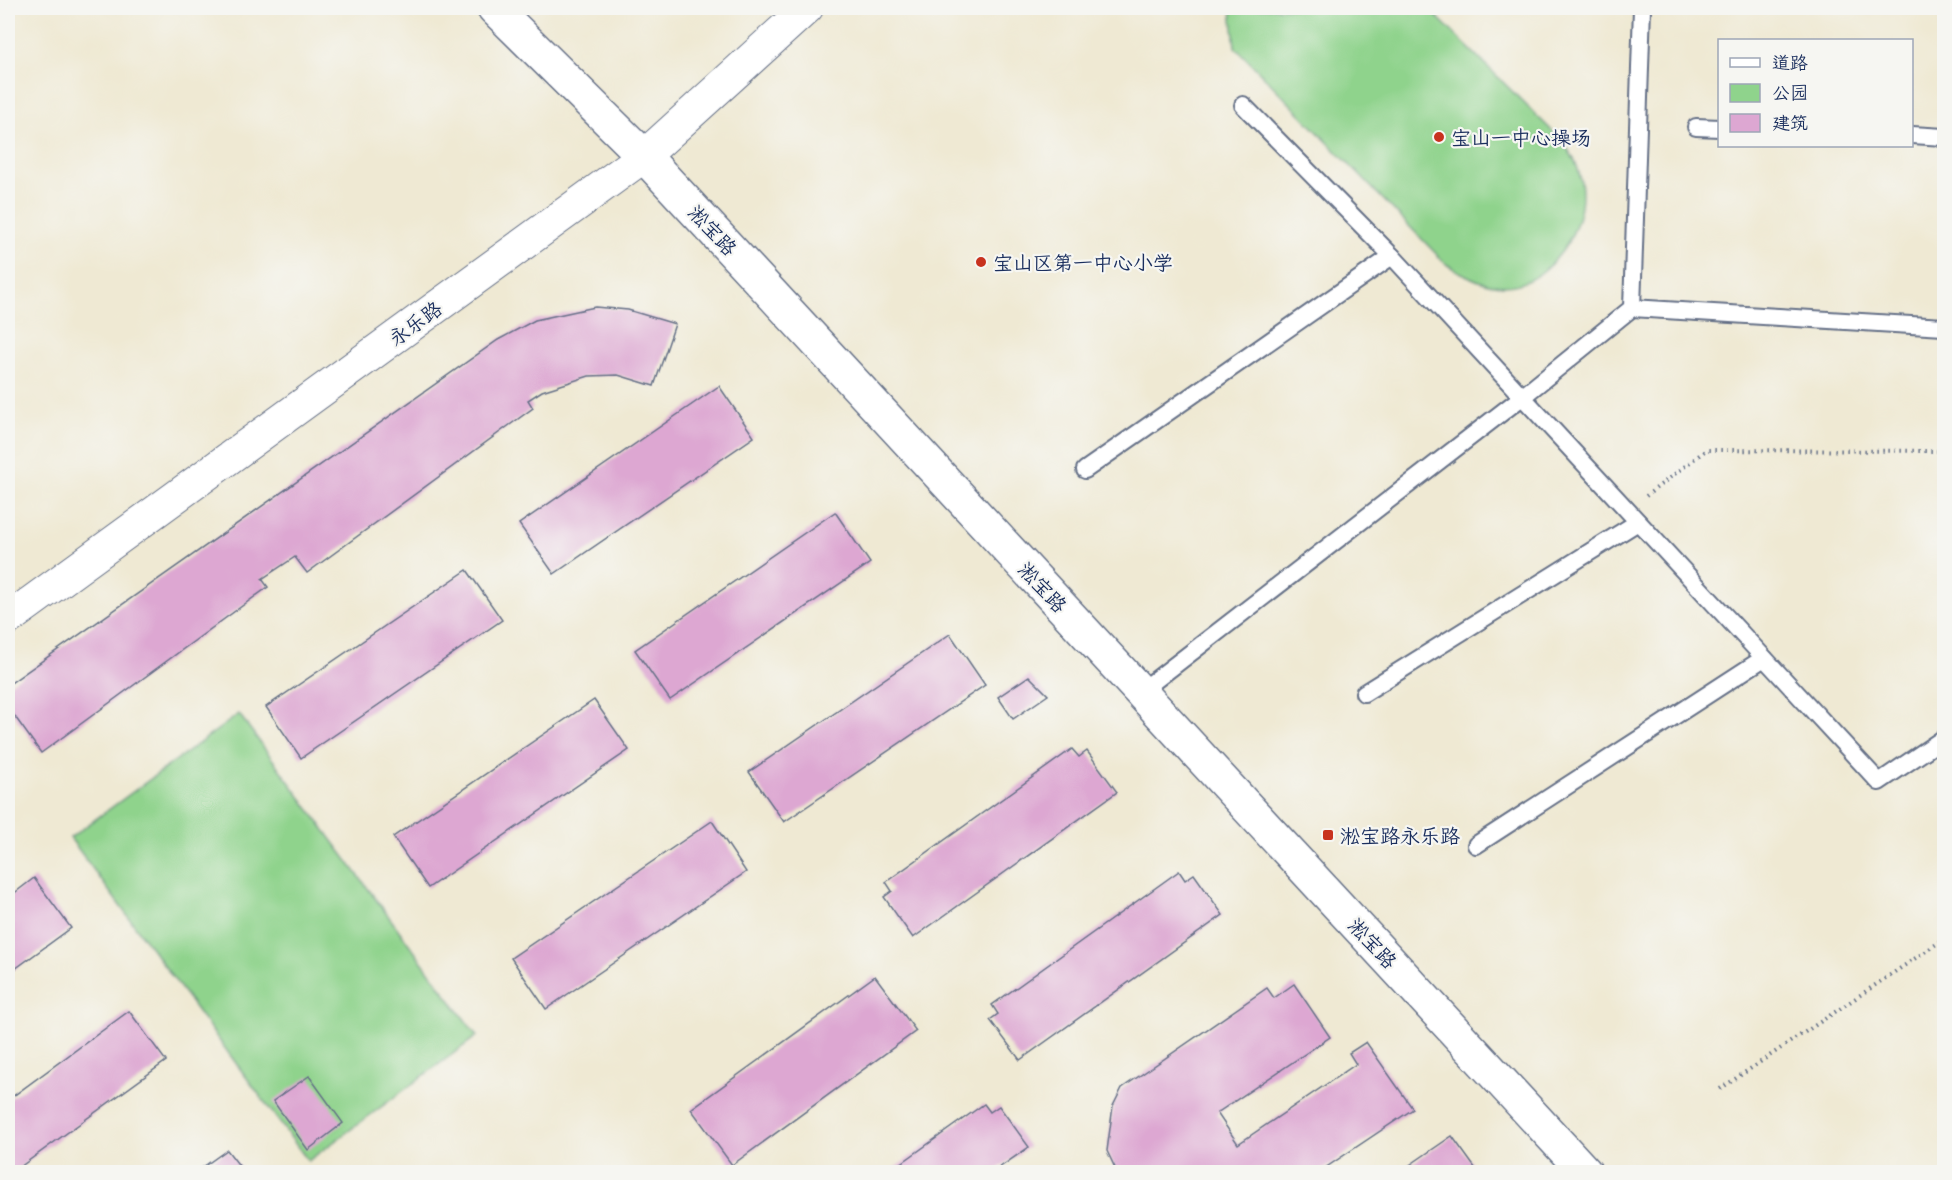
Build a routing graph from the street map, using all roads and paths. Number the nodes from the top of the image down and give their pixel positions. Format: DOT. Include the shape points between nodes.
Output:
graph roads {
  1 [pos="494,8"];
  2 [pos="807,8"];
  3 [pos="1642,8"];
  4 [pos="1243,105"];
  5 [pos="1696,127"];
  6 [pos="1718,128"];
  7 [pos="1913,135"];
  8 [pos="1944,137"];
  9 [pos="644,156"];
  10 [pos="1392,256"];
  11 [pos="1632,308"];
  12 [pos="1944,327"];
  13 [pos="1522,397"];
  14 [pos="1944,452"];
  15 [pos="1085,470"];
  16 [pos="1633,517"];
  17 [pos="8,619"];
  18 [pos="1764,658"];
  19 [pos="1140,692"];
  20 [pos="1365,693"];
  21 [pos="1944,738"];
  22 [pos="1476,845"];
  23 [pos="1944,939"];
  24 [pos="1720,1089"];
  25 [pos="1585,1173"];
  1 -- 9 [label="main road, 淞宝路"];
  2 -- 9 [label="street, 永乐路"];
  3 -- 11 [label="lane"];
  4 -- 10 [label="lane"];
  5 -- 6 [label="lane"];
  7 -- 8 [label="lane"];
  9 -- 17 [label="street, 永乐路"];
  9 -- 19 [label="main road, 淞宝路"];
  10 -- 13 [label="lane"];
  10 -- 15 [label="lane"];
  11 -- 12 [label="lane"];
  11 -- 13 [label="lane"];
  13 -- 16 [label="lane"];
  13 -- 19 [label="lane"];
  14 -- 16 [label="path" via="1706,450"];
  16 -- 18 [label="lane"];
  16 -- 20 [label="lane"];
  18 -- 21 [label="lane" via="1879,782"];
  18 -- 22 [label="lane"];
  19 -- 25 [label="main road, 淞宝路"];
  23 -- 24 [label="path"];
}
